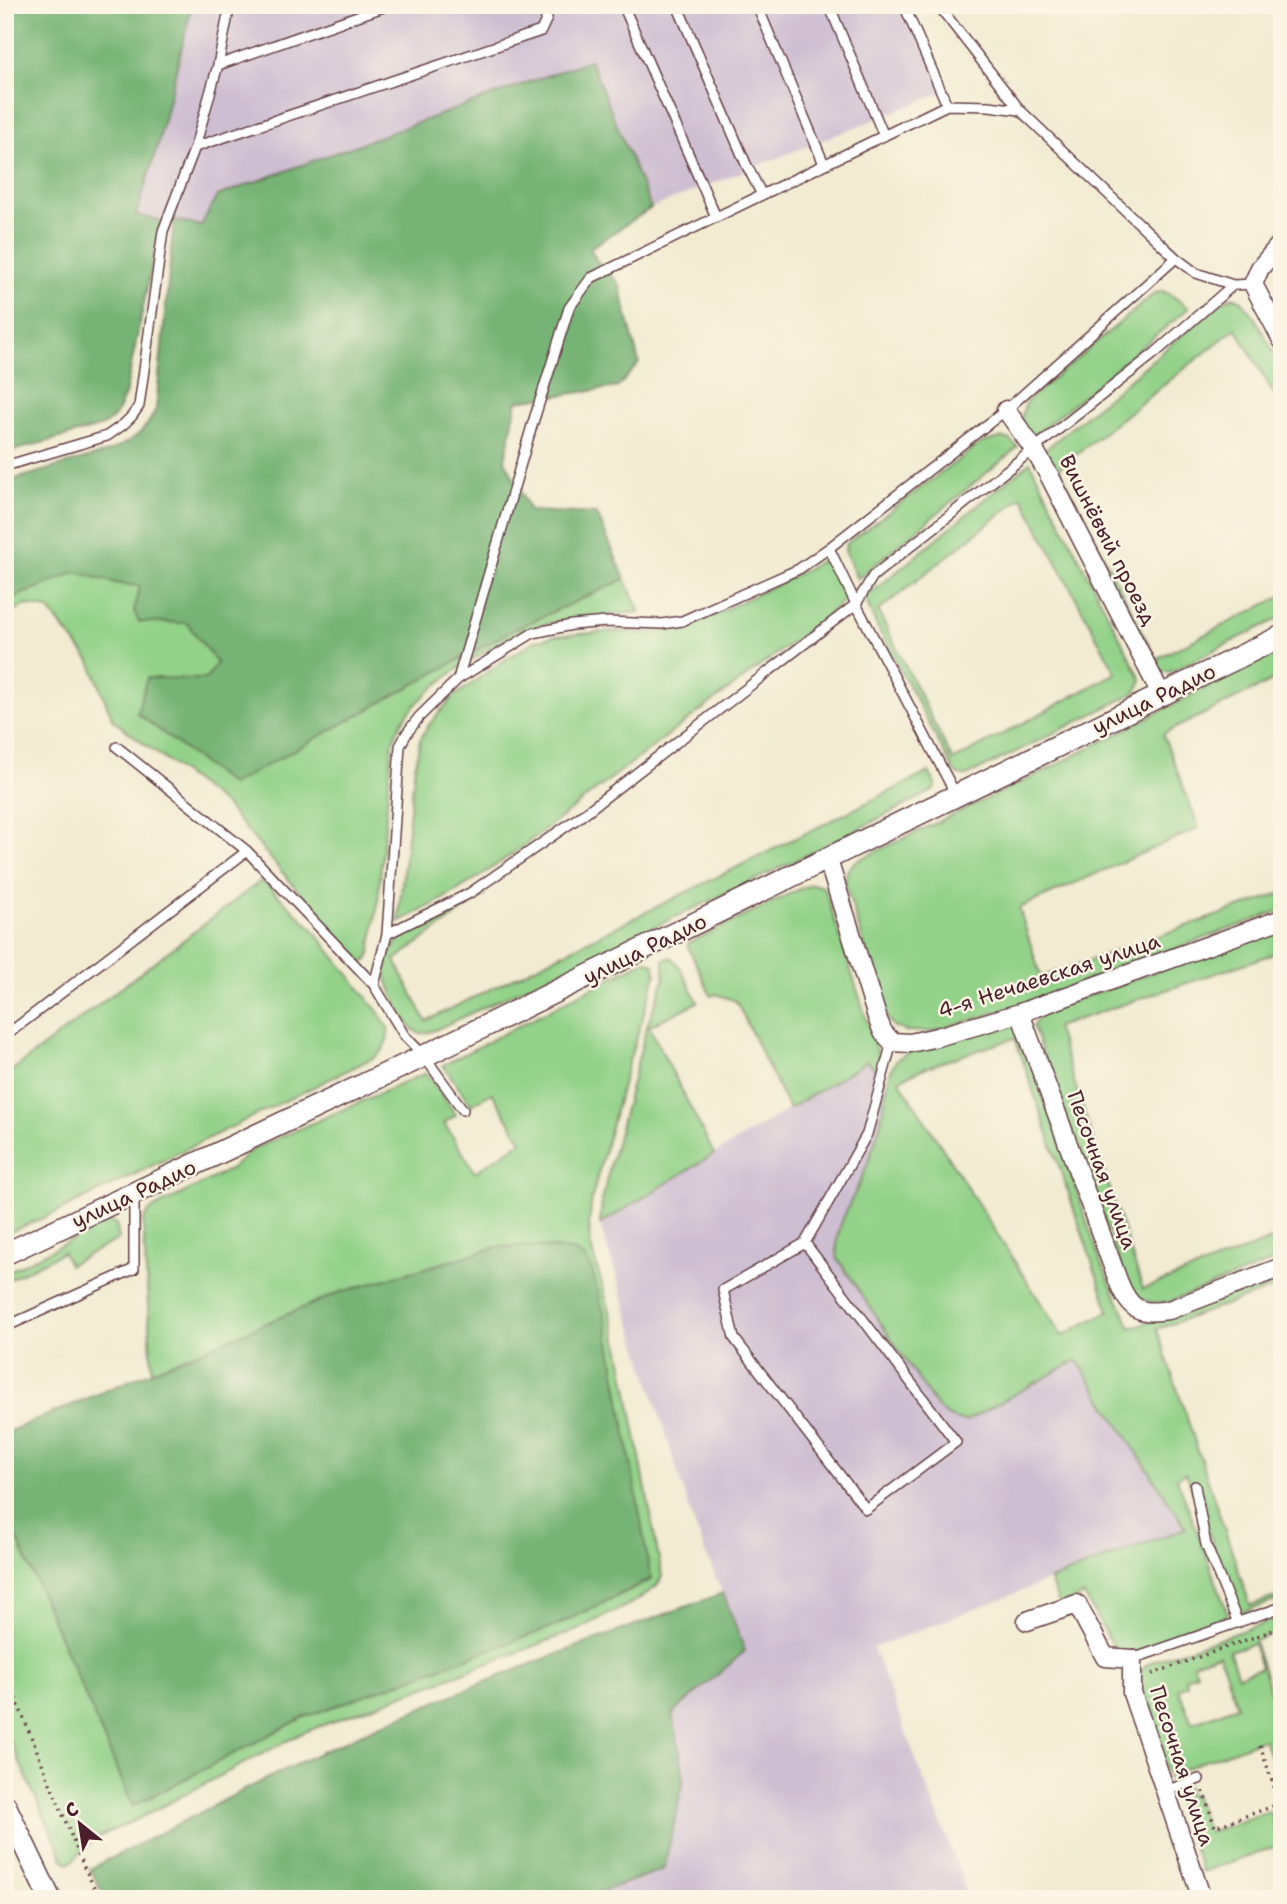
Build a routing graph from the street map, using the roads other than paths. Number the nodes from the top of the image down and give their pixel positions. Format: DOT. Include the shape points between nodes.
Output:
graph roads {
  1 [pos="230,5"];
  2 [pos="389,5"];
  3 [pos="542,5"];
  4 [pos="622,5"];
  5 [pos="677,5"];
  6 [pos="757,5"];
  7 [pos="829,5"];
  8 [pos="904,5"];
  9 [pos="941,6"];
  10 [pos="218,65"];
  11 [pos="947,105"];
  12 [pos="1020,110"];
  13 [pos="884,136"];
  14 [pos="195,147"];
  15 [pos="824,164"];
  16 [pos="762,195"];
  17 [pos="716,217"];
  18 [pos="1282,242"];
  19 [pos="1176,258"];
  20 [pos="1253,284"];
  21 [pos="1233,285"];
  22 [pos="1282,340"];
  23 [pos="1006,410"];
  24 [pos="1033,448"];
  25 [pos="5,466"];
  26 [pos="829,548"];
  27 [pos="856,604"];
  28 [pos="1282,636"];
  29 [pos="458,679"];
  30 [pos="1163,696"];
  31 [pos="117,747"];
  32 [pos="956,796"];
  33 [pos="247,851"];
  34 [pos="828,860"];
  35 [pos="1282,919"];
  36 [pos="387,934"];
  37 [pos="374,985"];
  38 [pos="1020,1013"];
  39 [pos="5,1036"];
  40 [pos="892,1042"];
  41 [pos="424,1056"];
  42 [pos="463,1110"];
  43 [pos="134,1194"];
  44 [pos="805,1243"];
  45 [pos="5,1254"];
  46 [pos="1282,1267"];
  47 [pos="5,1327"];
  48 [pos="1195,1486"];
  49 [pos="1282,1607"];
  50 [pos="1027,1621"];
  51 [pos="1237,1623"];
  52 [pos="1132,1659"];
  53 [pos="1199,1779"];
  54 [pos="1165,1791"];
  55 [pos="5,1805"];
  56 [pos="50,1899"];
  57 [pos="1202,1899"];
  1 -- 10 [label="lane"];
  2 -- 10 [label="lane"];
  3 -- 14 [label="lane" via="547,18 541,31"];
  4 -- 17 [label="lane"];
  5 -- 16 [label="lane"];
  6 -- 15 [label="lane"];
  7 -- 13 [label="lane"];
  8 -- 11 [label="lane"];
  9 -- 12 [label="lane"];
  10 -- 14 [label="lane"];
  11 -- 12 [label="lane"];
  11 -- 13 [label="lane"];
  12 -- 19 [label="lane"];
  13 -- 15 [label="lane"];
  14 -- 25 [label="lane" via="163,232 139,406 107,436"];
  15 -- 16 [label="lane"];
  16 -- 17 [label="lane"];
  17 -- 29 [label="lane" via="591,278 569,308"];
  18 -- 20 [label="street"];
  19 -- 21 [label="lane" via="1196,273"];
  19 -- 23 [label="lane"];
  20 -- 21 [label="lane"];
  20 -- 22 [label="street"];
  21 -- 24 [label="lane"];
  23 -- 24 [label="street, Вишнёвый проезд"];
  23 -- 26 [label="lane"];
  24 -- 27 [label="lane" via="873,576"];
  24 -- 30 [label="street, Вишнёвый проезд"];
  26 -- 27 [label="lane"];
  26 -- 29 [label="lane" via="799,569 682,621 606,622 548,629 533,633"];
  27 -- 32 [label="lane"];
  27 -- 36 [label="lane" via="581,816 470,893"];
  28 -- 30 [label="street, улица Радио"];
  29 -- 36 [label="lane" via="419,717 400,746"];
  30 -- 32 [label="street, улица Радио"];
  31 -- 33 [label="lane"];
  32 -- 34 [label="street, улица Радио"];
  33 -- 37 [label="lane"];
  33 -- 39 [label="lane"];
  34 -- 40 [label="street" via="878,1020"];
  34 -- 41 [label="street, улица Радио"];
  35 -- 38 [label="street, 4-я Нечаевская улица"];
  36 -- 37 [label="lane"];
  37 -- 41 [label="lane" via="404,1035"];
  38 -- 40 [label="street, 4-я Нечаевская улица" via="937,1037"];
  38 -- 46 [label="street, Песочная улица" via="1129,1301 1142,1311 1169,1310"];
  40 -- 44 [label="lane" via="867,1134"];
  41 -- 42 [label="lane"];
  41 -- 43 [label="street, улица Радио"];
  43 -- 45 [label="street, улица Радио"];
  43 -- 47 [label="lane" via="134,1269"];
  44 -- 44 [label="lane" via="723,1290 734,1338 866,1509 956,1441"];
  48 -- 51 [label="lane" via="1206,1545"];
  49 -- 51 [label="lane"];
  50 -- 52 [label="street" via="1077,1604 1105,1657"];
  51 -- 52 [label="lane"];
  52 -- 54 [label="street, Песочная улица" via="1132,1693"];
  53 -- 54 [label="lane"];
  54 -- 57 [label="street, Песочная улица"];
  55 -- 56 [label="street"];
}
